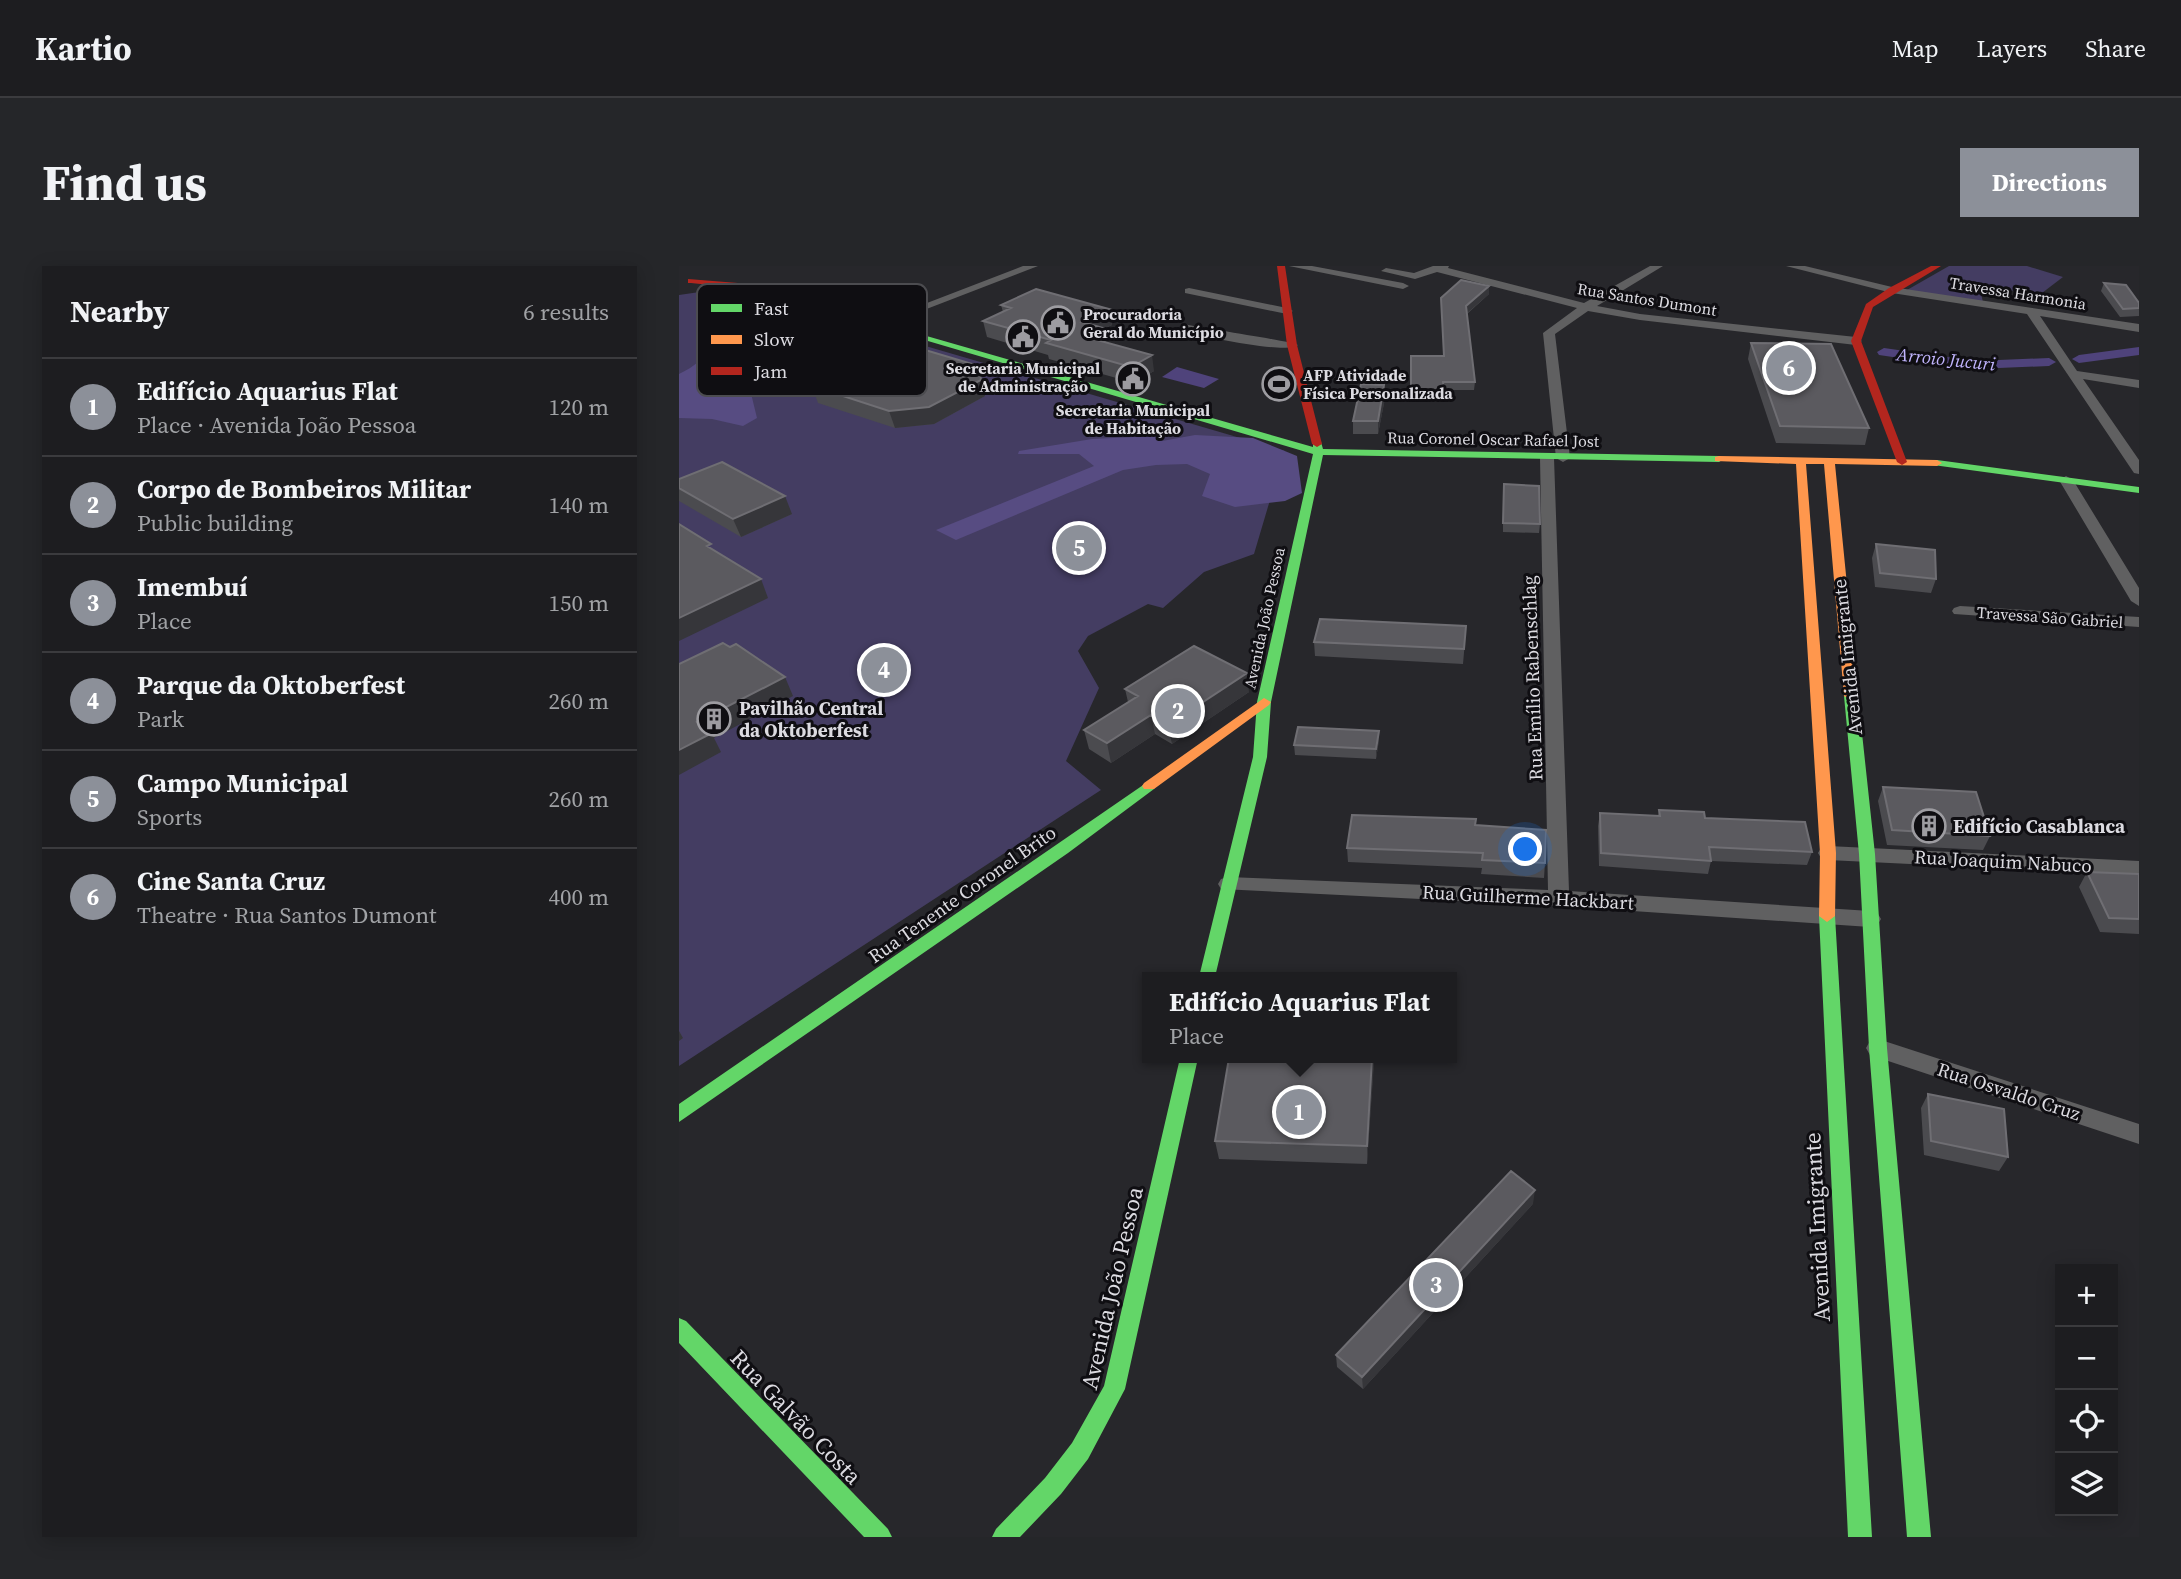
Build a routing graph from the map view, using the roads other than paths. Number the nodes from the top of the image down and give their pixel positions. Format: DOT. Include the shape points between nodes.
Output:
graph roads {
  1 [pos="725,266"];
  2 [pos="1033,266"];
  3 [pos="1281,266"];
  4 [pos="1294,266"];
  5 [pos="1356,266"];
  6 [pos="1658,266"];
  7 [pos="1791,266"];
  8 [pos="1937,266"];
  9 [pos="1441,268"];
  10 [pos="764,276"];
  11 [pos="781,284"];
  12 [pos="683,285"];
  13 [pos="1403,286"];
  14 [pos="1892,289"];
  15 [pos="1189,291"];
  16 [pos="927,306"];
  17 [pos="1586,307"];
  18 [pos="1287,311"];
  19 [pos="2031,312"];
  20 [pos="1184,328"];
  21 [pos="2139,328"];
  22 [pos="927,337"];
  23 [pos="1856,341"];
  24 [pos="1292,345"];
  25 [pos="2075,374"];
  26 [pos="2139,384"];
  27 [pos="1313,428"];
  28 [pos="1276,439"];
  29 [pos="1555,458"];
  30 [pos="1801,460"];
  31 [pos="1829,460"];
  32 [pos="1902,461"];
  33 [pos="1316,464"];
  34 [pos="2139,470"];
  35 [pos="2066,480"];
  36 [pos="2139,490"];
  37 [pos="1803,501"];
  38 [pos="1832,503"];
  39 [pos="2139,601"];
  40 [pos="1960,611"];
  41 [pos="2139,622"];
  42 [pos="1264,702"];
  43 [pos="1199,752"];
  44 [pos="1261,757"];
  45 [pos="1828,853"];
  46 [pos="1867,854"];
  47 [pos="2139,868"];
  48 [pos="1228,884"];
  49 [pos="1559,898"];
  50 [pos="1827,914"];
  51 [pos="1870,919"];
  52 [pos="1208,972"];
  53 [pos="1878,1048"];
  54 [pos="1188,1063"];
  55 [pos="679,1114"];
  56 [pos="2139,1134"];
  57 [pos="679,1328"];
  58 [pos="880,1537"];
  59 [pos="1004,1537"];
  60 [pos="1860,1537"];
  61 [pos="1919,1537"];
  1 -- 12 [label="street"];
  2 -- 16 [label="street"];
  3 -- 18 [label="street, Avenida João Pessoa"];
  4 -- 13 [label="street"];
  5 -- 9 [label="street" via="1415,275"];
  6 -- 17 [label="street"];
  7 -- 14 [label="street, Travessa Harmonia"];
  8 -- 14 [label="street"];
  9 -- 17 [label="street, Rua Santos Dumont"];
  10 -- 11 [label="street, Rua Coronel Oscar Rafael Jost"];
  14 -- 19 [label="street, Travessa Harmonia"];
  14 -- 23 [label="street" via="1869,306"];
  15 -- 18 [label="street"];
  17 -- 23 [label="street, Rua Santos Dumont" via="1682,323"];
  17 -- 29 [label="street, Rua Emílio Rabenschlag" via="1549,333"];
  18 -- 24 [label="street, Avenida João Pessoa"];
  19 -- 21 [label="street, Travessa Harmonia"];
  19 -- 25 [label="street"];
  20 -- 24 [label="street"];
  22 -- 28 [label="street, Rua Coronel Oscar Rafael Jost"];
  23 -- 32 [label="street"];
  24 -- 27 [label="street, Avenida João Pessoa"];
  25 -- 26 [label="street"];
  25 -- 34 [label="street"];
  27 -- 28 [label="street"];
  27 -- 33 [label="street, Avenida João Pessoa"];
  28 -- 33 [label="street, Rua Coronel Oscar Rafael Jost"];
  29 -- 30 [label="street, Rua Coronel Oscar Rafael Jost"];
  29 -- 33 [label="street, Rua Coronel Oscar Rafael Jost" via="1355,453"];
  29 -- 49 [label="street, Rua Emílio Rabenschlag"];
  30 -- 31 [label="street, Rua Coronel Oscar Rafael Jost"];
  30 -- 37 [label="street, Avenida Imigrante"];
  31 -- 32 [label="street, Rua Coronel Oscar Rafael Jost"];
  31 -- 38 [label="street, Avenida Imigrante"];
  32 -- 35 [label="street, Rua Coronel Oscar Rafael Jost"];
  33 -- 42 [label="street, Avenida João Pessoa"];
  35 -- 36 [label="street, Rua Coronel Oscar Rafael Jost"];
  35 -- 39 [label="street"];
  37 -- 38 [label="street"];
  37 -- 45 [label="street, Avenida Imigrante"];
  38 -- 46 [label="street, Avenida Imigrante"];
  40 -- 41 [label="street, Travessa São Gabriel"];
  42 -- 43 [label="street, Rua Tenente Coronel Brito"];
  42 -- 44 [label="street, Avenida João Pessoa"];
  43 -- 44 [label="street" via="1234,746"];
  43 -- 55 [label="street, Rua Tenente Coronel Brito"];
  44 -- 48 [label="street, Avenida João Pessoa"];
  45 -- 46 [label="street"];
  45 -- 50 [label="street, Avenida Imigrante"];
  46 -- 47 [label="street, Rua Joaquim Nabuco"];
  46 -- 51 [label="street, Avenida Imigrante"];
  48 -- 49 [label="street, Rua Guilherme Hackbart"];
  48 -- 52 [label="street, Avenida João Pessoa"];
  49 -- 50 [label="street, Rua Guilherme Hackbart"];
  50 -- 51 [label="street"];
  50 -- 60 [label="street, Avenida Imigrante"];
  51 -- 53 [label="street, Avenida Imigrante"];
  53 -- 56 [label="street, Rua Osvaldo Cruz"];
  53 -- 61 [label="street, Avenida Imigrante"];
  54 -- 59 [label="street, Avenida João Pessoa" via="1114,1389 1079,1457"];
  57 -- 58 [label="street, Rua Galvão Costa"];
}
